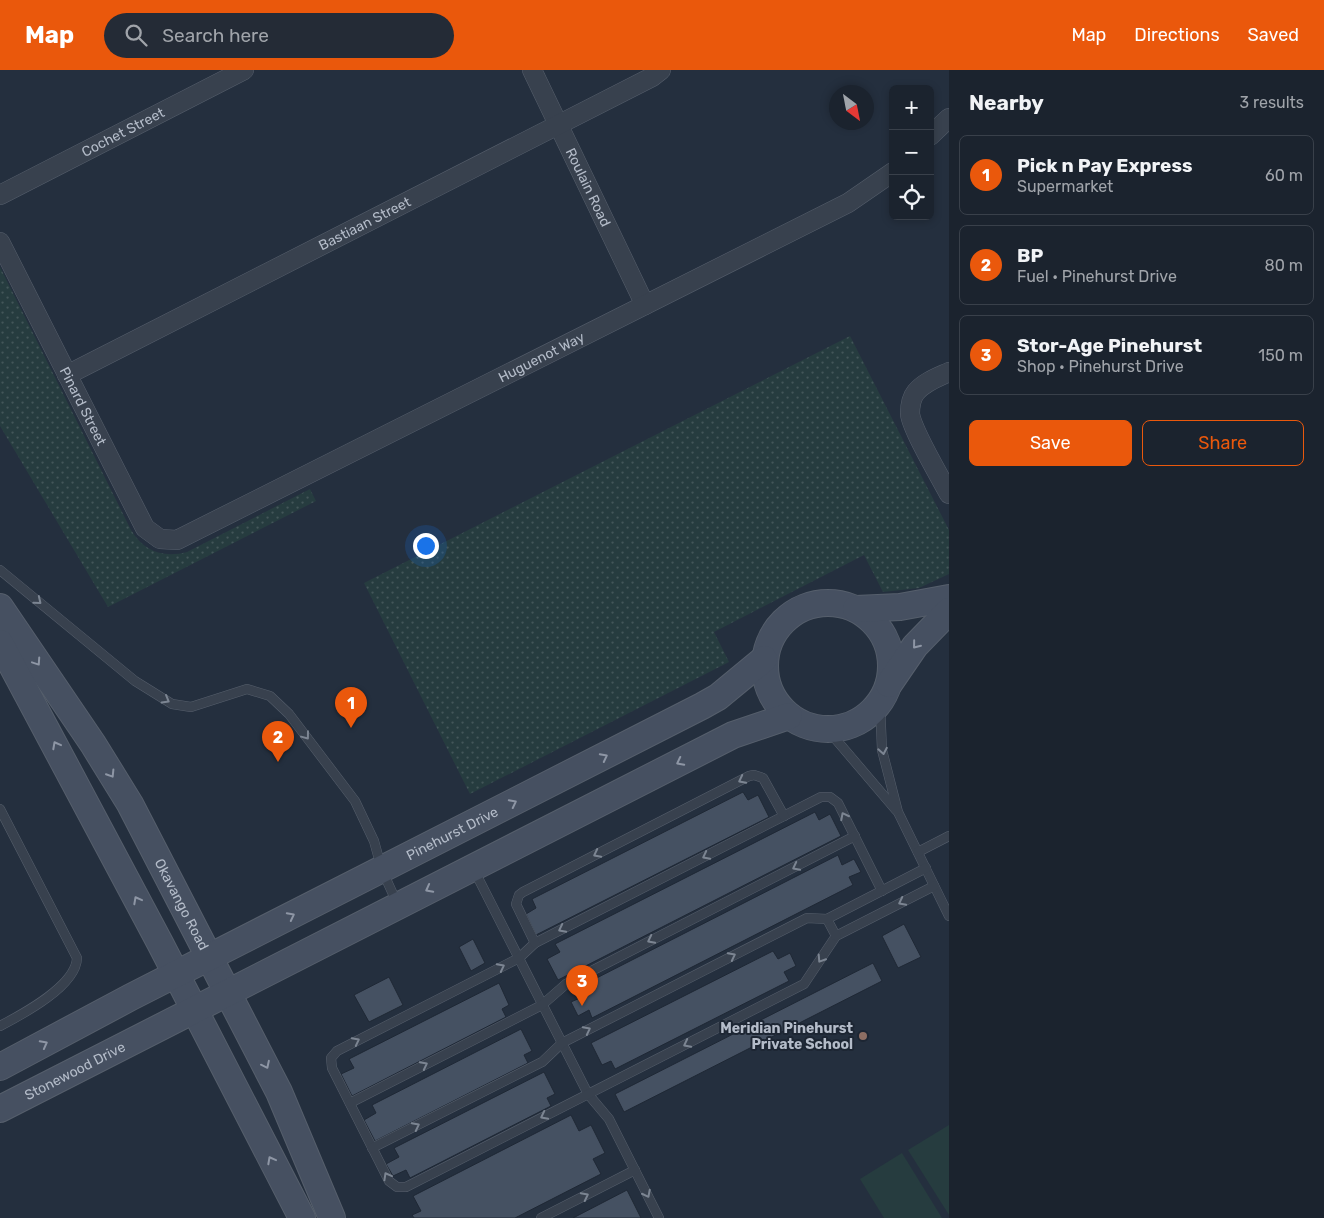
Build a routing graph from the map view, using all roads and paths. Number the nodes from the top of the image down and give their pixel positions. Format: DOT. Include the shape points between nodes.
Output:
graph roads {
  1 [pos="244,70"];
  2 [pos="532,70"];
  3 [pos="661,70"];
  4 [pos="949,118"];
  5 [pos="559,125"];
  6 [pos="934,132"];
  7 [pos="889,175"];
  8 [pos="0,195"];
  9 [pos="0,242"];
  10 [pos="645,305"];
  11 [pos="949,372"];
  12 [pos="67,375"];
  13 [pos="949,494"];
  14 [pos="186,538"];
  15 [pos="0,570"];
  16 [pos="949,598"];
  17 [pos="0,607"];
  18 [pos="856,608"];
  19 [pos="949,611"];
  20 [pos="0,643"];
  21 [pos="764,659"];
  22 [pos="885,693"];
  23 [pos="789,716"];
  24 [pos="827,730"];
  25 [pos="0,809"];
  26 [pos="898,812"];
  27 [pos="784,816"];
  28 [pos="855,836"];
  29 [pos="949,836"];
  30 [pos="918,852"];
  31 [pos="472,867"];
  32 [pos="926,868"];
  33 [pos="382,870"];
  34 [pos="934,886"];
  35 [pos="882,891"];
  36 [pos="398,906"];
  37 [pos="949,916"];
  38 [pos="827,919"];
  39 [pos="836,936"];
  40 [pos="535,943"];
  41 [pos="210,957"];
  42 [pos="518,958"];
  43 [pos="176,975"];
  44 [pos="229,992"];
  45 [pos="542,1005"];
  46 [pos="193,1010"];
  47 [pos="0,1026"];
  48 [pos="562,1043"];
  49 [pos="0,1067"];
  50 [pos="588,1094"];
  51 [pos="350,1103"];
  52 [pos="0,1108"];
  53 [pos="372,1148"];
  54 [pos="635,1170"];
  55 [pos="302,1218"];
  56 [pos="332,1218"];
  57 [pos="541,1218"];
  58 [pos="659,1218"];
  1 -- 8 [label="street, Cochet Street"];
  2 -- 5 [label="street, Roulain Road"];
  3 -- 5 [label="street, Bastiaan Street"];
  4 -- 6 [label="street"];
  5 -- 10 [label="street, Roulain Road"];
  5 -- 12 [label="street, Bastiaan Street"];
  7 -- 10 [label="street, Huguenot Way" via="848,203"];
  9 -- 12 [label="street, Pinard Street"];
  10 -- 14 [label="street, Huguenot Way"];
  11 -- 13 [label="street" via="927,382 916,392 910,413"];
  12 -- 14 [label="street, Pinard Street" via="145,528 168,541"];
  15 -- 33 [label="lane, one-way" via="135,681 172,704 191,707 247,690 270,696 289,714 355,801 374,841"];
  16 -- 18 [label="street" via="900,607"];
  17 -- 41 [label="street, Okavango Road, one-way" via="130,804"];
  18 -- 21 [label="street" via="837,603 816,603 797,610 781,623 770,640"];
  18 -- 22 [label="street" via="874,622 886,640 892,662"];
  19 -- 22 [label="street, one-way" via="915,646"];
  43 -- 20 [label="street, one-way"];
  21 -- 23 [label="street" via="766,681 774,700"];
  33 -- 21 [label="street, Pinehurst Drive, one-way" via="702,706 730,688"];
  22 -- 24 [label="street" via="866,717 847,726"];
  22 -- 26 [label="lane, one-way" via="882,750"];
  23 -- 24 [label="street" via="807,726"];
  23 -- 31 [label="street, one-way" via="733,735"];
  24 -- 26 [label="lane"];
  25 -- 47 [label="lane" via="77,958 76,968 67,981"];
  26 -- 30 [label="lane"];
  28 -- 27 [label="lane, one-way" via="838,803 830,797 821,797"];
  27 -- 40 [label="lane, one-way"];
  27 -- 40 [label="lane, one-way" via="763,778 750,776 531,887 519,895 516,904"];
  28 -- 35 [label="lane"];
  28 -- 45 [label="lane, one-way" via="566,984"];
  29 -- 30 [label="lane"];
  30 -- 32 [label="lane"];
  31 -- 36 [label="street, one-way"];
  31 -- 42 [label="lane"];
  32 -- 34 [label="lane"];
  32 -- 35 [label="lane"];
  33 -- 36 [label="lane"];
  41 -- 33 [label="street, Pinehurst Drive, one-way"];
  34 -- 37 [label="lane"];
  34 -- 39 [label="lane, one-way"];
  35 -- 38 [label="lane"];
  36 -- 44 [label="street"];
  38 -- 39 [label="lane"];
  48 -- 38 [label="lane, one-way" via="807,918"];
  39 -- 50 [label="lane, one-way" via="804,984"];
  40 -- 42 [label="lane"];
  41 -- 43 [label="street, Pinehurst Drive"];
  41 -- 44 [label="street, Okavango Road"];
  42 -- 45 [label="lane"];
  51 -- 42 [label="lane, one-way" via="332,1068 333,1054"];
  43 -- 46 [label="street"];
  49 -- 43 [label="street, Pinehurst Drive, one-way"];
  44 -- 46 [label="street"];
  44 -- 56 [label="street, Okavango Road, one-way" via="280,1092"];
  45 -- 48 [label="lane"];
  51 -- 45 [label="lane, one-way"];
  46 -- 52 [label="street, Stonewood Drive"];
  55 -- 46 [label="street, one-way"];
  48 -- 50 [label="lane"];
  53 -- 48 [label="lane, one-way" via="542,1062"];
  50 -- 53 [label="lane, one-way" via="402,1188 392,1185"];
  50 -- 54 [label="lane" via="609,1119"];
  51 -- 53 [label="lane"];
  57 -- 54 [label="lane, one-way"];
  54 -- 58 [label="lane, one-way"];
}
